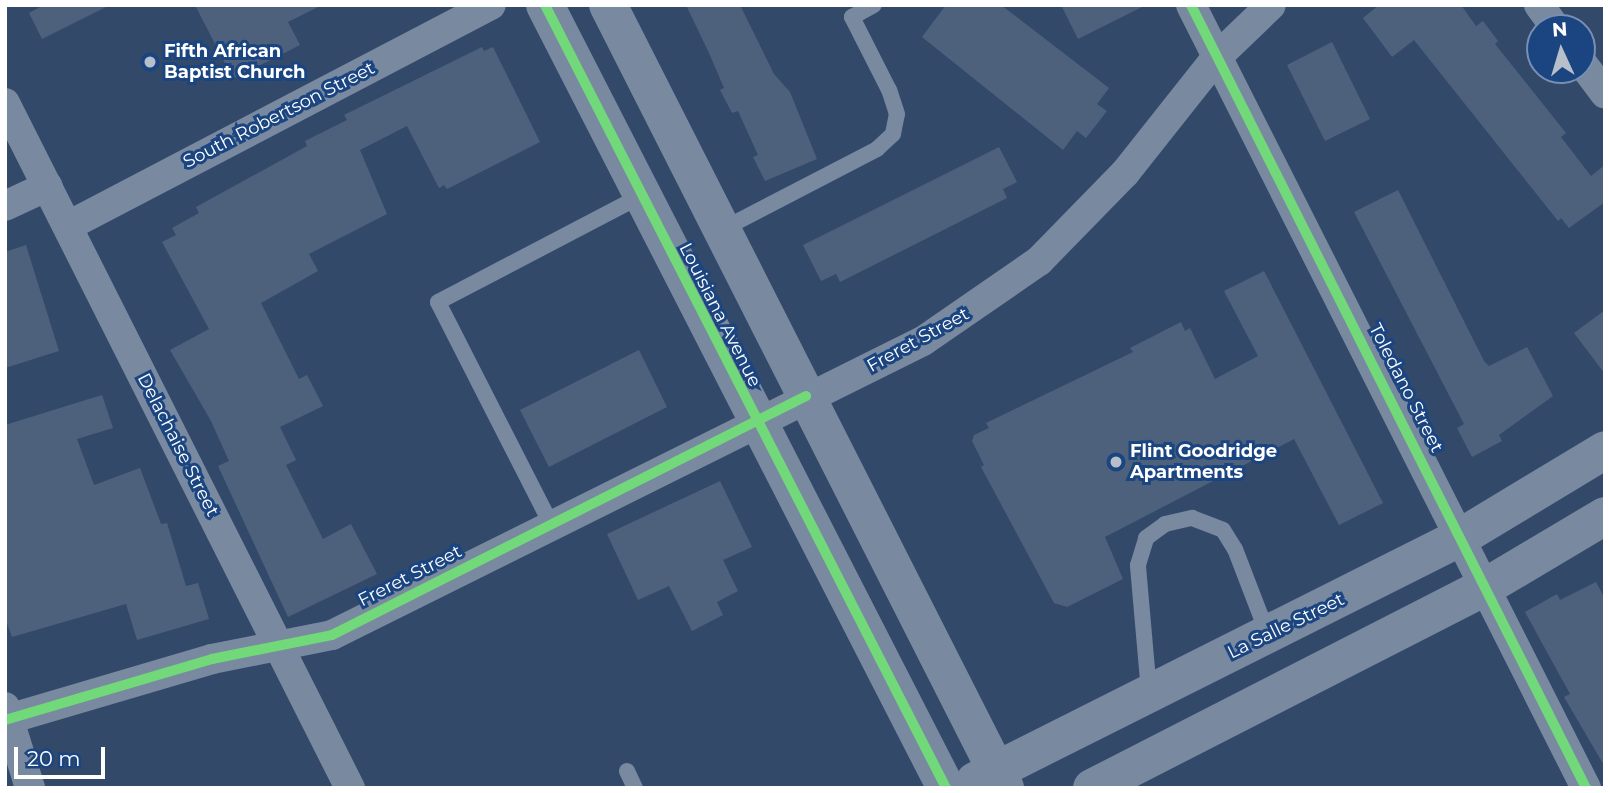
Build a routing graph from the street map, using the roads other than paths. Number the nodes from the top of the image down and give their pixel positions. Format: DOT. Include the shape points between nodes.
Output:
graph roads {
  1 [pos="491,5"];
  2 [pos="545,5"];
  3 [pos="608,5"];
  4 [pos="874,5"];
  5 [pos="1191,5"];
  6 [pos="1271,5"];
  7 [pos="1216,58"];
  8 [pos="5,103"];
  9 [pos="48,186"];
  10 [pos="641,196"];
  11 [pos="5,206"];
  12 [pos="68,226"];
  13 [pos="721,230"];
  14 [pos="806,396"];
  15 [pos="754,422"];
  16 [pos="1605,450"];
  17 [pos="1605,516"];
  18 [pos="551,524"];
  19 [pos="1461,537"];
  20 [pos="1487,586"];
  21 [pos="1268,635"];
  22 [pos="279,646"];
  23 [pos="1150,694"];
  24 [pos="7,715"];
  25 [pos="627,771"];
  26 [pos="1000,779"];
  27 [pos="30,788"];
  28 [pos="350,788"];
  29 [pos="635,788"];
  30 [pos="946,788"];
  31 [pos="961,788"];
  32 [pos="1092,788"];
  33 [pos="1586,788"];
  1 -- 12 [label="street, South Robertson Street"];
  2 -- 10 [label="street, Louisiana Avenue"];
  3 -- 13 [label="street"];
  4 -- 13 [label="lane" via="852,17 889,90 897,114 892,134 877,149"];
  5 -- 7 [label="street, Toledano Street"];
  6 -- 7 [label="street, Freret Street"];
  7 -- 14 [label="street, Freret Street" via="1125,173 1039,261 923,341"];
  7 -- 19 [label="street, Toledano Street"];
  8 -- 9 [label="street, Delachaise Street"];
  9 -- 11 [label="street"];
  9 -- 12 [label="street, Delachaise Street"];
  10 -- 15 [label="street, Louisiana Avenue"];
  10 -- 18 [label="lane" via="438,302"];
  12 -- 22 [label="street, Delachaise Street"];
  13 -- 14 [label="street"];
  14 -- 15 [label="street, Freret Street"];
  14 -- 26 [label="street"];
  15 -- 18 [label="street, Freret Street"];
  15 -- 30 [label="street, Louisiana Avenue"];
  16 -- 19 [label="street, La Salle Street"];
  17 -- 20 [label="street"];
  18 -- 22 [label="street, Freret Street" via="332,635"];
  19 -- 20 [label="street, Toledano Street"];
  19 -- 21 [label="street, La Salle Street"];
  20 -- 32 [label="street"];
  20 -- 33 [label="street, Toledano Street"];
  21 -- 23 [label="street, La Salle Street"];
  21 -- 23 [label="lane" via="1235,548 1223,530 1192,518 1164,524 1146,538 1138,565"];
  22 -- 24 [label="street, Freret Street" via="212,659"];
  22 -- 28 [label="street, Delachaise Street"];
  23 -- 26 [label="street, La Salle Street"];
  24 -- 27 [label="street"];
  25 -- 29 [label="lane"];
  26 -- 31 [label="street, La Salle Street"];
}
